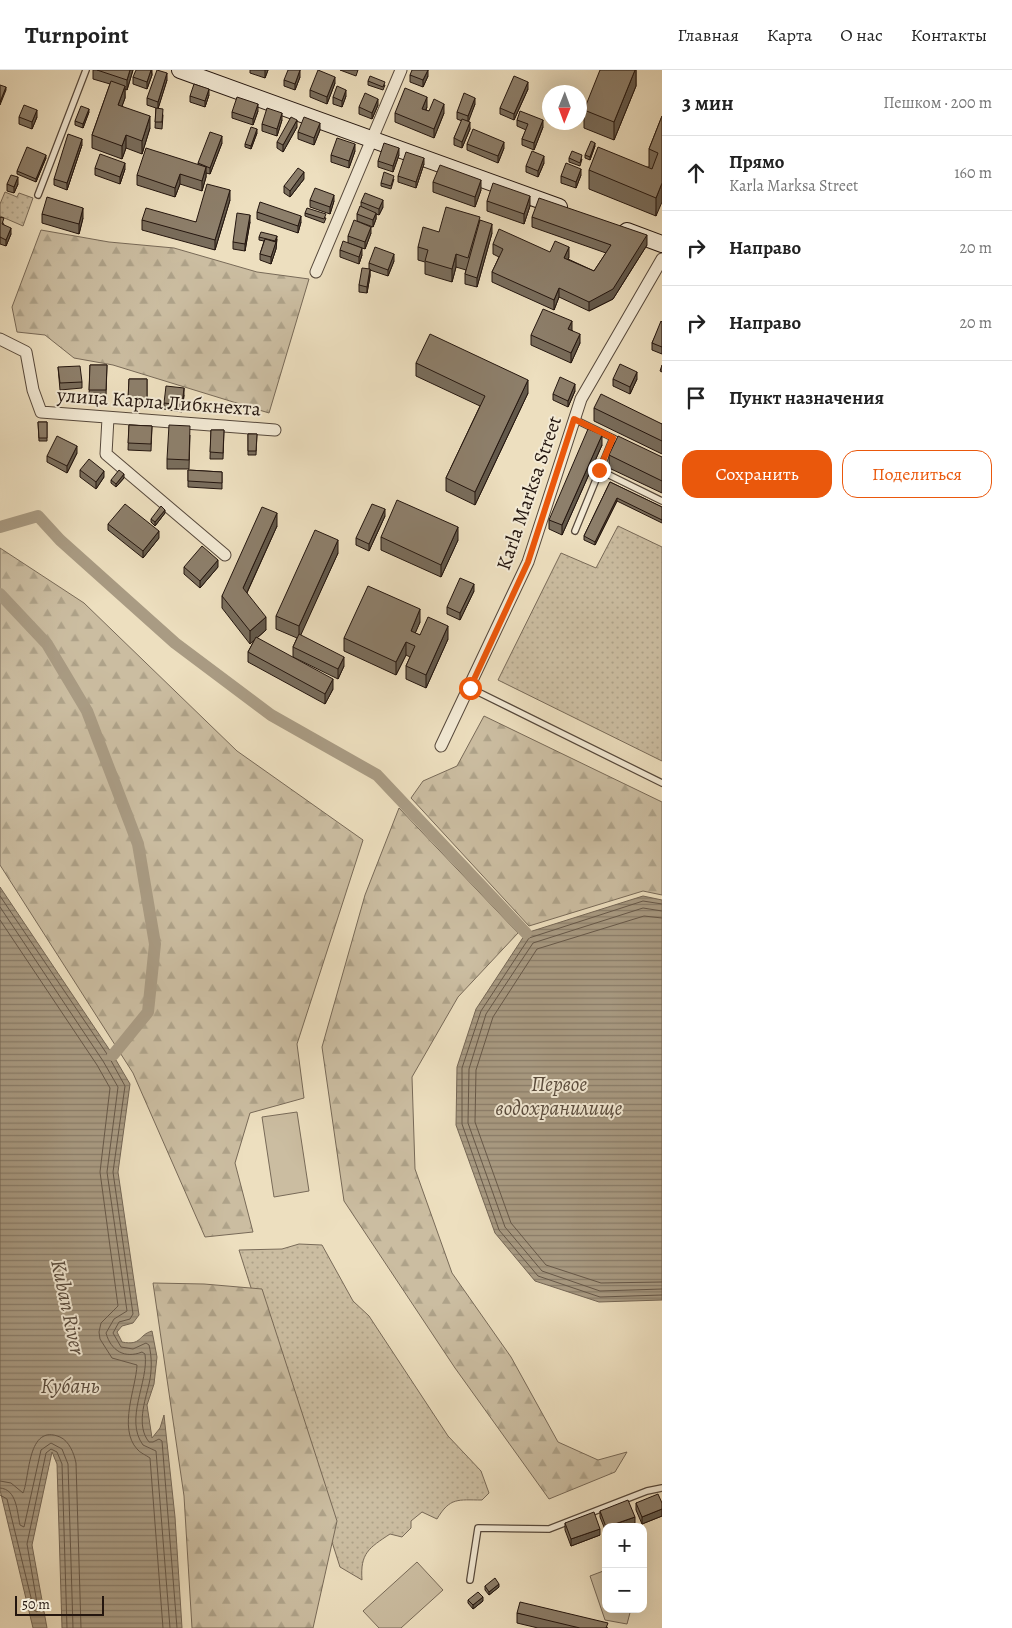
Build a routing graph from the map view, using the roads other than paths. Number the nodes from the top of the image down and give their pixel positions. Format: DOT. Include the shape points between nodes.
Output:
graph roads {
  1 [pos="86,70"];
  2 [pos="180,70"];
  3 [pos="400,70"];
  4 [pos="372,139"];
  5 [pos="38,195"];
  6 [pos="578,214"];
  7 [pos="615,227"];
  8 [pos="662,244"];
  9 [pos="662,259"];
  10 [pos="316,272"];
  11 [pos="0,339"];
  12 [pos="108,418"];
  13 [pos="574,419"];
  14 [pos="275,430"];
  15 [pos="613,438"];
  16 [pos="621,442"];
  17 [pos="599,470"];
  18 [pos="662,501"];
  19 [pos="575,530"];
  20 [pos="225,555"];
  21 [pos="470,688"];
  22 [pos="441,746"];
  23 [pos="662,783"];
  24 [pos="662,1488"];
  25 [pos="470,1580"];
  1 -- 5 [label="lane"];
  2 -- 4 [label="main road"];
  3 -- 4 [label="street"];
  4 -- 6 [label="main road"];
  4 -- 10 [label="street"];
  7 -- 8 [label="main road"];
  9 -- 13 [label="street, Karla Marksa Street" via="581,399"];
  11 -- 12 [label="street, улица Карла Либкнехта" via="26,352 41,412"];
  12 -- 14 [label="street, улица Карла Либкнехта"];
  12 -- 20 [label="street" via="106,454"];
  13 -- 15 [label="lane"];
  13 -- 21 [label="street, Karla Marksa Street" via="528,562"];
  15 -- 16 [label="lane"];
  15 -- 17 [label="lane"];
  17 -- 18 [label="lane"];
  17 -- 19 [label="lane"];
  21 -- 22 [label="street, Karla Marksa Street"];
  21 -- 23 [label="lane"];
  24 -- 25 [label="lane" via="549,1529 478,1528"];
}
